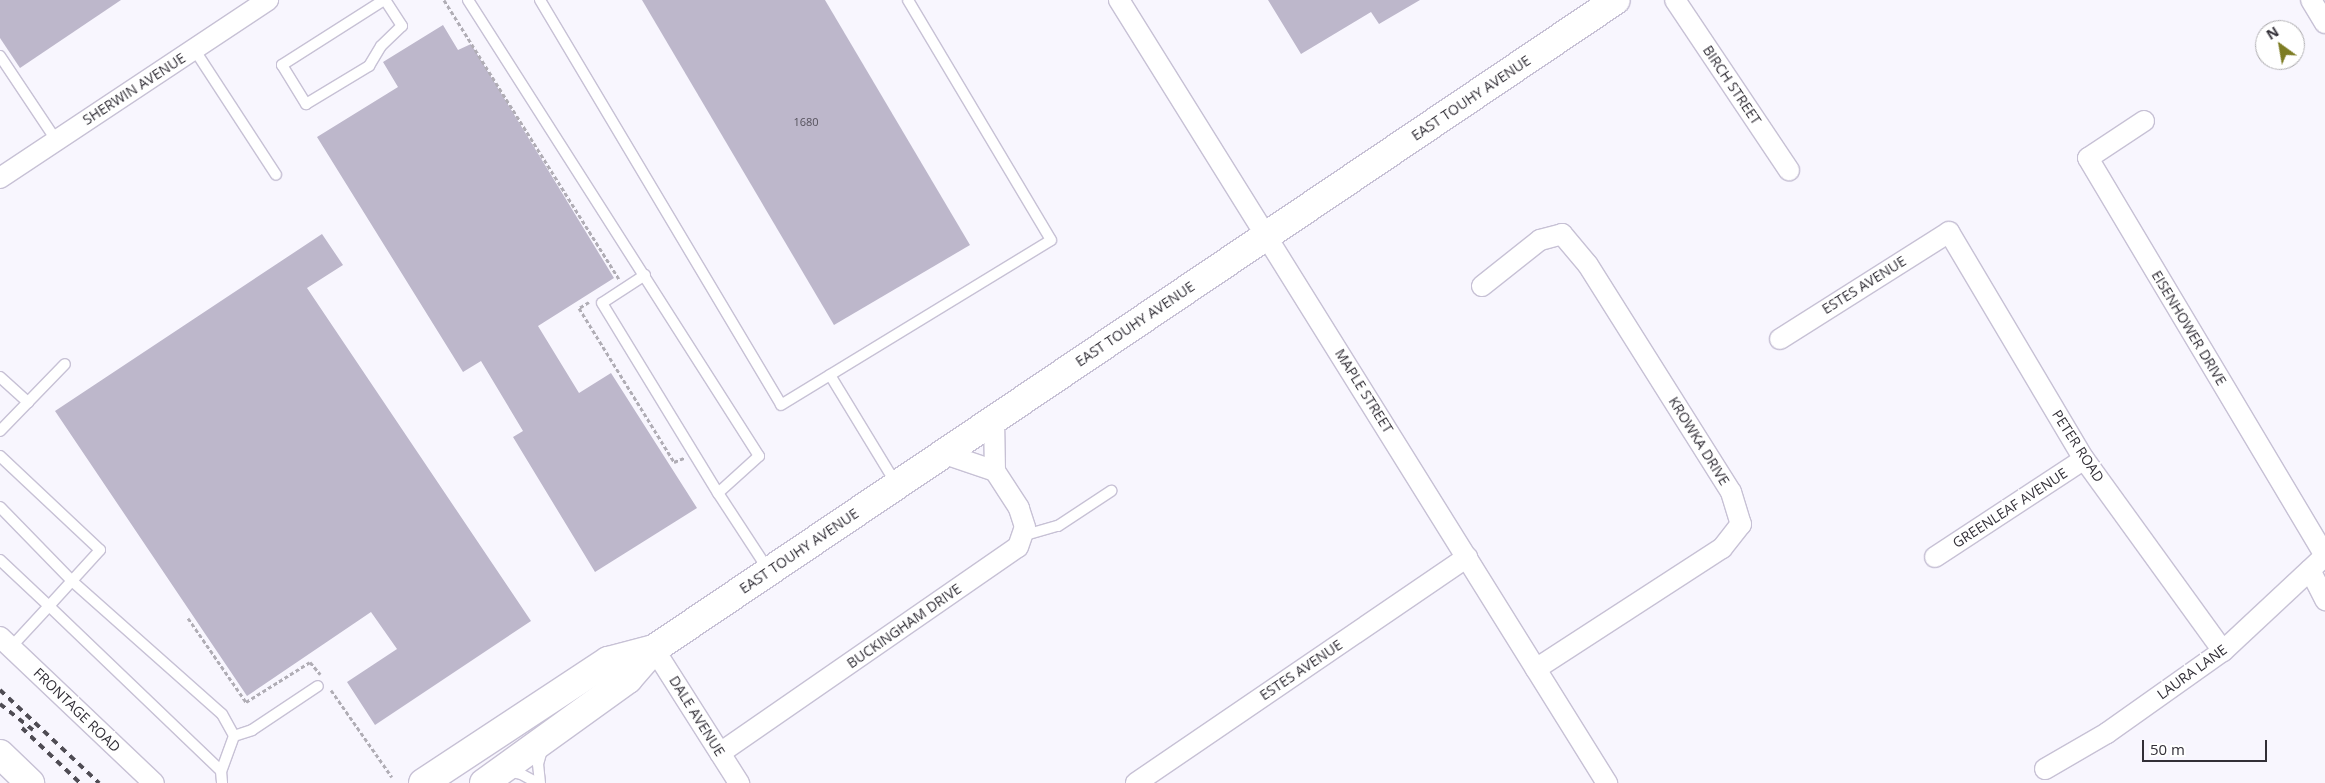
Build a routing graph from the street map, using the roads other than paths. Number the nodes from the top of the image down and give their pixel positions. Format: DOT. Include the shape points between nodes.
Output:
graph roads {
  1 [pos="268,0"];
  2 [pos="384,0"];
  3 [pos="468,0"];
  4 [pos="540,0"];
  5 [pos="908,0"];
  6 [pos="1119,0"];
  7 [pos="1675,0"];
  8 [pos="2311,0"];
  9 [pos="1607,2"];
  10 [pos="2325,23"];
  11 [pos="194,49"];
  12 [pos="0,56"];
  13 [pos="2144,121"];
  14 [pos="56,140"];
  15 [pos="1789,170"];
  16 [pos="1,174"];
  17 [pos="276,175"];
  18 [pos="1948,232"];
  19 [pos="1266,235"];
  20 [pos="645,275"];
  21 [pos="1482,286"];
  22 [pos="1780,338"];
  23 [pos="65,364"];
  24 [pos="830,375"];
  25 [pos="0,378"];
  26 [pos="28,402"];
  27 [pos="994,420"];
  28 [pos="0,431"];
  29 [pos="945,454"];
  30 [pos="0,456"];
  31 [pos="2084,459"];
  32 [pos="995,471"];
  33 [pos="898,485"];
  34 [pos="1111,491"];
  35 [pos="718,493"];
  36 [pos="0,507"];
  37 [pos="1021,536"];
  38 [pos="2325,556"];
  39 [pos="1467,557"];
  40 [pos="1935,557"];
  41 [pos="0,560"];
  42 [pos="2310,570"];
  43 [pos="769,572"];
  44 [pos="72,581"];
  45 [pos="2325,600"];
  46 [pos="49,606"];
  47 [pos="6,642"];
  48 [pos="654,649"];
  49 [pos="2223,652"];
  50 [pos="1536,669"];
  51 [pos="318,686"];
  52 [pos="234,736"];
  53 [pos="545,740"];
  54 [pos="720,753"];
  55 [pos="0,754"];
  56 [pos="2045,769"];
  57 [pos="221,771"];
  58 [pos="491,778"];
  59 [pos="30,783"];
  60 [pos="154,783"];
  61 [pos="222,783"];
  62 [pos="423,783"];
  63 [pos="538,783"];
  64 [pos="739,783"];
  65 [pos="1136,783"];
  66 [pos="1607,783"];
  1 -- 11 [label="street, SHERWIN AVENUE"];
  2 -- 2 [label="lane" via="402,26 381,46 369,66 306,104 282,65"];
  3 -- 20 [label="lane"];
  4 -- 24 [label="lane" via="781,405"];
  5 -- 24 [label="lane" via="1051,240"];
  6 -- 19 [label="street, MAPLE STREET"];
  7 -- 15 [label="street, BIRCH STREET"];
  8 -- 10 [label="street"];
  9 -- 19 [label="main road, EAST TOUHY AVENUE"];
  11 -- 14 [label="street, SHERWIN AVENUE"];
  11 -- 17 [label="lane"];
  12 -- 14 [label="lane"];
  13 -- 38 [label="street, EISENHOWER DRIVE" via="2088,158"];
  14 -- 16 [label="street, SHERWIN AVENUE"];
  18 -- 22 [label="street, ESTES AVENUE"];
  18 -- 31 [label="street, PETER ROAD"];
  19 -- 27 [label="main road, EAST TOUHY AVENUE"];
  19 -- 39 [label="street, MAPLE STREET"];
  20 -- 35 [label="lane" via="759,456"];
  20 -- 35 [label="lane" via="602,303"];
  21 -- 50 [label="street, KROWKA DRIVE" via="1540,240 1562,234 1588,265 1731,492 1741,524 1722,548"];
  23 -- 26 [label="lane"];
  24 -- 33 [label="lane"];
  25 -- 26 [label="lane"];
  26 -- 28 [label="lane"];
  27 -- 29 [label="main road, EAST TOUHY AVENUE"];
  27 -- 32 [label="street"];
  29 -- 32 [label="street"];
  29 -- 33 [label="main road, EAST TOUHY AVENUE"];
  30 -- 44 [label="lane" via="100,550"];
  31 -- 40 [label="street, GREENLEAF AVENUE"];
  31 -- 49 [label="street, PETER ROAD"];
  32 -- 37 [label="street" via="1019,508 1025,527"];
  33 -- 43 [label="main road, EAST TOUHY AVENUE"];
  34 -- 37 [label="lane" via="1058,526"];
  35 -- 43 [label="lane"];
  36 -- 44 [label="lane"];
  37 -- 54 [label="street, BUCKINGHAM DRIVE" via="1018,547"];
  38 -- 42 [label="street, LAURA LANE"];
  39 -- 50 [label="street, MAPLE STREET"];
  39 -- 65 [label="street, ESTES AVENUE"];
  41 -- 46 [label="lane"];
  42 -- 45 [label="street"];
  42 -- 49 [label="street, LAURA LANE"];
  43 -- 48 [label="main road, EAST TOUHY AVENUE"];
  44 -- 46 [label="lane"];
  44 -- 52 [label="lane" via="222,714"];
  46 -- 47 [label="lane"];
  46 -- 57 [label="lane"];
  47 -- 60 [label="street, FRONTAGE ROAD"];
  48 -- 53 [label="main road, EAST TOUHY AVENUE" via="628,679"];
  48 -- 54 [label="street, DALE AVENUE"];
  48 -- 62 [label="main road, EAST TOUHY AVENUE" via="608,662"];
  49 -- 56 [label="street, LAURA LANE" via="2107,733"];
  50 -- 66 [label="street, MAPLE STREET"];
  51 -- 52 [label="lane" via="252,730"];
  52 -- 57 [label="lane"];
  53 -- 58 [label="main road, EAST TOUHY AVENUE"];
  53 -- 63 [label="lane" via="538,764"];
  54 -- 64 [label="street, DALE AVENUE"];
  55 -- 59 [label="main road"];
  57 -- 61 [label="lane"];
  58 -- 63 [label="lane" via="512,771"];
}
